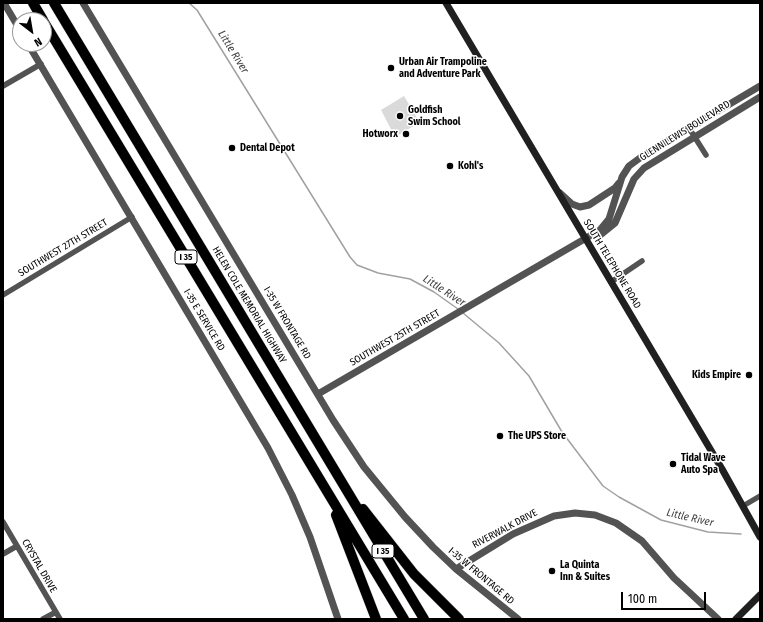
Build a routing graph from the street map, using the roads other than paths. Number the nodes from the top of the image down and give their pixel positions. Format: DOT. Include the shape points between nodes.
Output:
graph roads {
  1 [pos="4,3"];
  2 [pos="33,3"];
  3 [pos="54,3"];
  4 [pos="83,3"];
  5 [pos="446,3"];
  6 [pos="38,12"];
  7 [pos="12,16"];
  8 [pos="52,34"];
  9 [pos="33,52"];
  10 [pos="41,64"];
  11 [pos="3,86"];
  12 [pos="760,86"];
  13 [pos="760,97"];
  14 [pos="689,128"];
  15 [pos="695,137"];
  16 [pos="706,155"];
  17 [pos="621,180"];
  18 [pos="557,191"];
  19 [pos="132,217"];
  20 [pos="585,239"];
  21 [pos="642,261"];
  22 [pos="611,282"];
  23 [pos="3,295"];
  24 [pos="318,394"];
  25 [pos="342,484"];
  26 [pos="328,493"];
  27 [pos="760,496"];
  28 [pos="743,506"];
  29 [pos="3,522"];
  30 [pos="760,537"];
  31 [pos="17,546"];
  32 [pos="3,554"];
  33 [pos="456,569"];
  34 [pos="760,595"];
  35 [pos="56,612"];
  36 [pos="43,619"];
  37 [pos="60,619"];
  38 [pos="338,619"];
  39 [pos="376,619"];
  40 [pos="404,619"];
  41 [pos="424,619"];
  42 [pos="459,619"];
  43 [pos="518,619"];
  44 [pos="718,619"];
  45 [pos="736,619"];
  1 -- 7 [label="street"];
  2 -- 6 [label="highway, I 35"];
  3 -- 25 [label="highway, HELEN COLE MEMORIAL HIGHWAY / I 35"];
  4 -- 24 [label="street, I-35 W FRONTAGE RD"];
  5 -- 18 [label="main road, SOUTH TELEPHONE ROAD"];
  8 -- 26 [label="highway, I 35"];
  9 -- 10 [label="street, I-35 E SERVICE RD"];
  10 -- 11 [label="street"];
  10 -- 19 [label="street, I-35 E SERVICE RD"];
  12 -- 14 [label="street, GLENN LEWIS BOULEVARD"];
  13 -- 15 [label="street, GLENN LEWIS BOULEVARD"];
  14 -- 15 [label="street"];
  14 -- 17 [label="street, GLENN LEWIS BOULEVARD" via="635,160"];
  15 -- 16 [label="street"];
  15 -- 20 [label="street, GLENN LEWIS BOULEVARD" via="644,168 634,180 615,223 596,237"];
  17 -- 18 [label="street, GLENN LEWIS BOULEVARD" via="605,196 580,207 572,204"];
  17 -- 20 [label="street, GLENN LEWIS BOULEVARD" via="609,219 600,230"];
  18 -- 20 [label="main road, SOUTH TELEPHONE ROAD"];
  19 -- 23 [label="street, SOUTHWEST 27TH STREET"];
  19 -- 38 [label="street, I-35 E SERVICE RD" via="279,468 310,536"];
  20 -- 22 [label="main road, SOUTH TELEPHONE ROAD"];
  20 -- 24 [label="street, SOUTHWEST 25TH STREET"];
  21 -- 22 [label="street"];
  22 -- 28 [label="main road, SOUTH TELEPHONE ROAD"];
  24 -- 33 [label="street, I-35 W FRONTAGE RD" via="350,446 381,489"];
  25 -- 41 [label="highway, HELEN COLE MEMORIAL HIGHWAY / I 35"];
  25 -- 42 [label="highway" via="414,574"];
  26 -- 39 [label="highway"];
  26 -- 40 [label="highway, I 35"];
  27 -- 28 [label="street"];
  28 -- 30 [label="main road, SOUTH TELEPHONE ROAD"];
  29 -- 31 [label="street, CRYSTAL DRIVE"];
  31 -- 32 [label="street"];
  31 -- 35 [label="street, CRYSTAL DRIVE"];
  33 -- 43 [label="street, I-35 W FRONTAGE RD"];
  33 -- 44 [label="street, RIVERWALK DRIVE" via="513,534 554,516 575,513 595,515 616,523 642,541 674,578"];
  34 -- 45 [label="main road"];
  35 -- 36 [label="street"];
  35 -- 37 [label="street, CRYSTAL DRIVE"];
}
